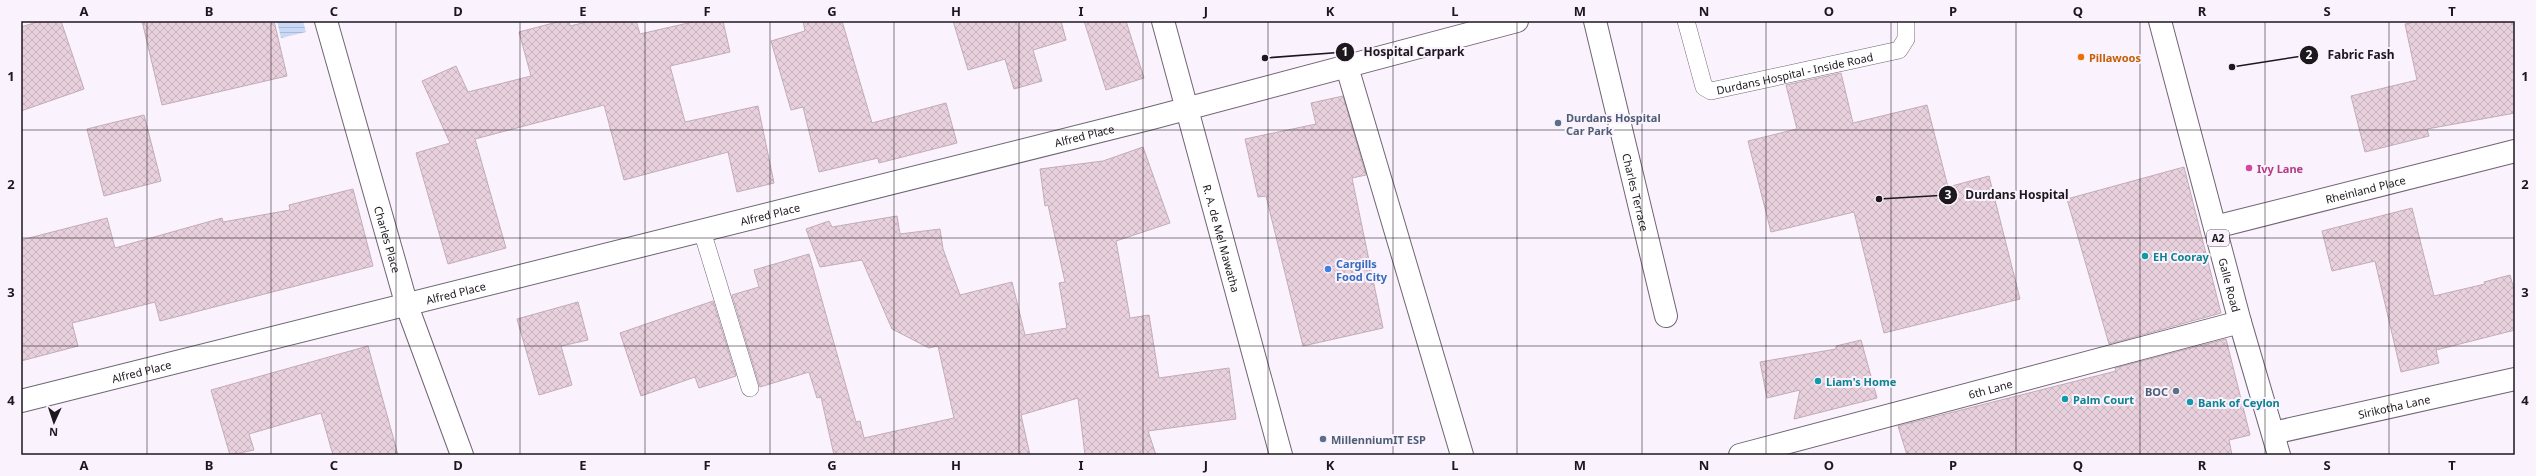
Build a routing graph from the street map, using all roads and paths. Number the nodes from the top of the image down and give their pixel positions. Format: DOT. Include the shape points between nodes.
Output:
graph roads {
  1 [pos="326,21"];
  2 [pos="1163,21"];
  3 [pos="1517,21"];
  4 [pos="1595,21"];
  5 [pos="1686,21"];
  6 [pos="1906,21"];
  7 [pos="2160,21"];
  8 [pos="1347,67"];
  9 [pos="1186,109"];
  10 [pos="2515,151"];
  11 [pos="2215,227"];
  12 [pos="702,231"];
  13 [pos="407,306"];
  14 [pos="1666,316"];
  15 [pos="2240,322"];
  16 [pos="2515,379"];
  17 [pos="750,388"];
  18 [pos="21,401"];
  19 [pos="2273,433"];
  20 [pos="462,455"];
  21 [pos="1281,455"];
  22 [pos="1462,455"];
  23 [pos="1740,455"];
  24 [pos="2279,455"];
  1 -- 13 [label="main road, Charles Place"];
  2 -- 9 [label="main road, R. A. de Mel Mawatha"];
  3 -- 8 [label="main road, Alfred Place"];
  4 -- 14 [label="main road, Charles Terrace"];
  5 -- 6 [label="lane, Durdans Hospital - Inside Road" via="1704,87 1711,91 1899,50 1906,40"];
  7 -- 11 [label="main road, Galle Road / A2"];
  8 -- 9 [label="main road, Alfred Place"];
  8 -- 22 [label="main road"];
  9 -- 12 [label="main road, Alfred Place"];
  9 -- 21 [label="main road, R. A. de Mel Mawatha"];
  10 -- 11 [label="main road, Rheinland Place"];
  11 -- 15 [label="main road, Galle Road / A2"];
  12 -- 13 [label="main road, Alfred Place"];
  12 -- 17 [label="lane"];
  13 -- 18 [label="main road, Alfred Place"];
  13 -- 20 [label="main road, Charles Place"];
  15 -- 19 [label="main road, Galle Road / A2"];
  15 -- 23 [label="main road, 6th Lane"];
  16 -- 19 [label="main road, Sirikotha Lane"];
  19 -- 24 [label="main road, Galle Road / A2"];
}
